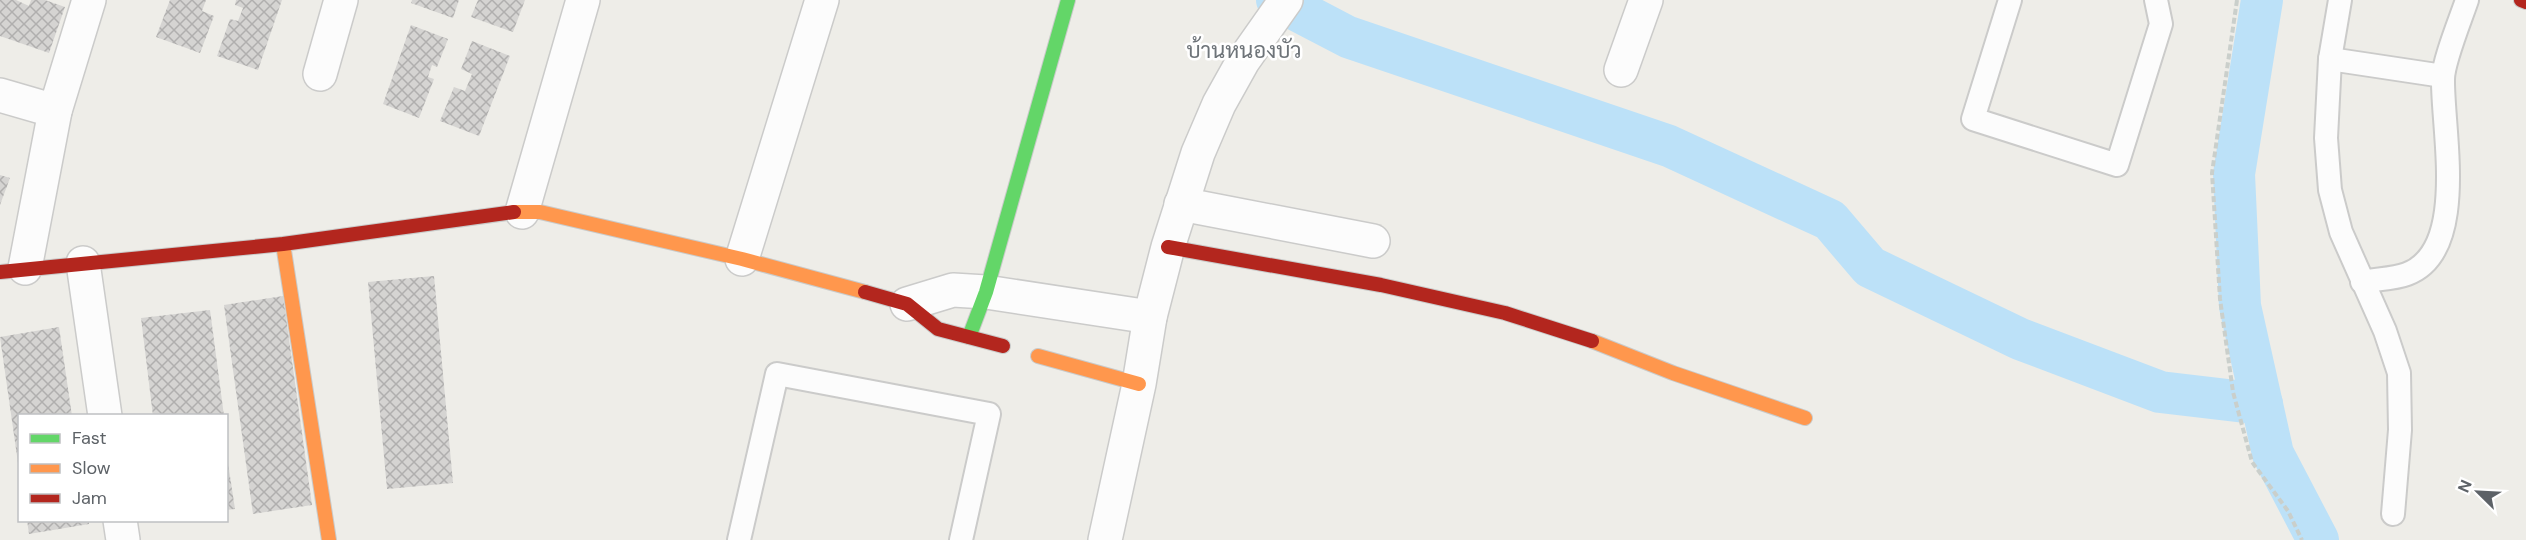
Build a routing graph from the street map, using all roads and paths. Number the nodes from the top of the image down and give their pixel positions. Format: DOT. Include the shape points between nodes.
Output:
graph roads {
  1 [pos="89,0"];
  2 [pos="341,0"];
  3 [pos="583,0"];
  4 [pos="822,0"];
  5 [pos="1068,0"];
  6 [pos="1286,0"];
  7 [pos="1646,0"];
  8 [pos="2010,0"];
  9 [pos="2156,0"];
  10 [pos="2237,0"];
  11 [pos="2340,0"];
  12 [pos="2467,0"];
  13 [pos="2521,0"];
  14 [pos="2526,2"];
  15 [pos="2330,59"];
  16 [pos="1621,70"];
  17 [pos="320,74"];
  18 [pos="2443,76"];
  19 [pos="0,94"];
  20 [pos="55,111"];
  21 [pos="1181,204"];
  22 [pos="522,212"];
  23 [pos="1374,241"];
  24 [pos="284,244"];
  25 [pos="1168,247"];
  26 [pos="742,259"];
  27 [pos="83,263"];
  28 [pos="12,270"];
  29 [pos="2362,282"];
  30 [pos="986,292"];
  31 [pos="907,304"];
  32 [pos="1150,317"];
  33 [pos="969,337"];
  34 [pos="1003,346"];
  35 [pos="1038,356"];
  36 [pos="1139,384"];
  37 [pos="105,414"];
  38 [pos="1805,418"];
  39 [pos="2393,514"];
  40 [pos="120,522"];
  41 [pos="123,540"];
  42 [pos="329,540"];
  43 [pos="739,540"];
  44 [pos="961,540"];
  45 [pos="1105,540"];
  46 [pos="2302,540"];
  1 -- 20 [label="street"];
  2 -- 17 [label="street"];
  3 -- 22 [label="street"];
  4 -- 26 [label="street"];
  5 -- 30 [label="street"];
  6 -- 21 [label="street" via="1243,61 1219,104"];
  7 -- 16 [label="street"];
  8 -- 9 [label="lane" via="1972,119 2117,165 2161,24"];
  10 -- 46 [label="path" via="2212,173 2220,299 2233,392 2252,462 2288,511"];
  11 -- 15 [label="lane"];
  12 -- 18 [label="lane"];
  13 -- 14 [label="street"];
  15 -- 18 [label="lane"];
  15 -- 29 [label="lane" via="2326,138 2330,190 2341,232"];
  18 -- 29 [label="lane" via="2449,174 2444,230 2428,260 2408,274"];
  19 -- 20 [label="street"];
  20 -- 28 [label="street"];
  21 -- 23 [label="street"];
  21 -- 25 [label="street"];
  22 -- 24 [label="street"];
  22 -- 26 [label="street" via="540,212"];
  24 -- 27 [label="street"];
  24 -- 42 [label="street"];
  25 -- 32 [label="street"];
  25 -- 38 [label="street" via="1382,285 1505,313"];
  26 -- 31 [label="street"];
  27 -- 28 [label="street"];
  27 -- 37 [label="street"];
  29 -- 39 [label="lane" via="2385,330 2399,373 2400,430"];
  30 -- 31 [label="street" via="953,290"];
  30 -- 32 [label="street"];
  30 -- 33 [label="street"];
  31 -- 33 [label="street" via="938,330"];
  32 -- 36 [label="street"];
  33 -- 34 [label="street"];
  35 -- 36 [label="street"];
  36 -- 45 [label="street"];
  40 -- 41 [label="street"];
  43 -- 44 [label="lane" via="777,374 989,414"];
}
